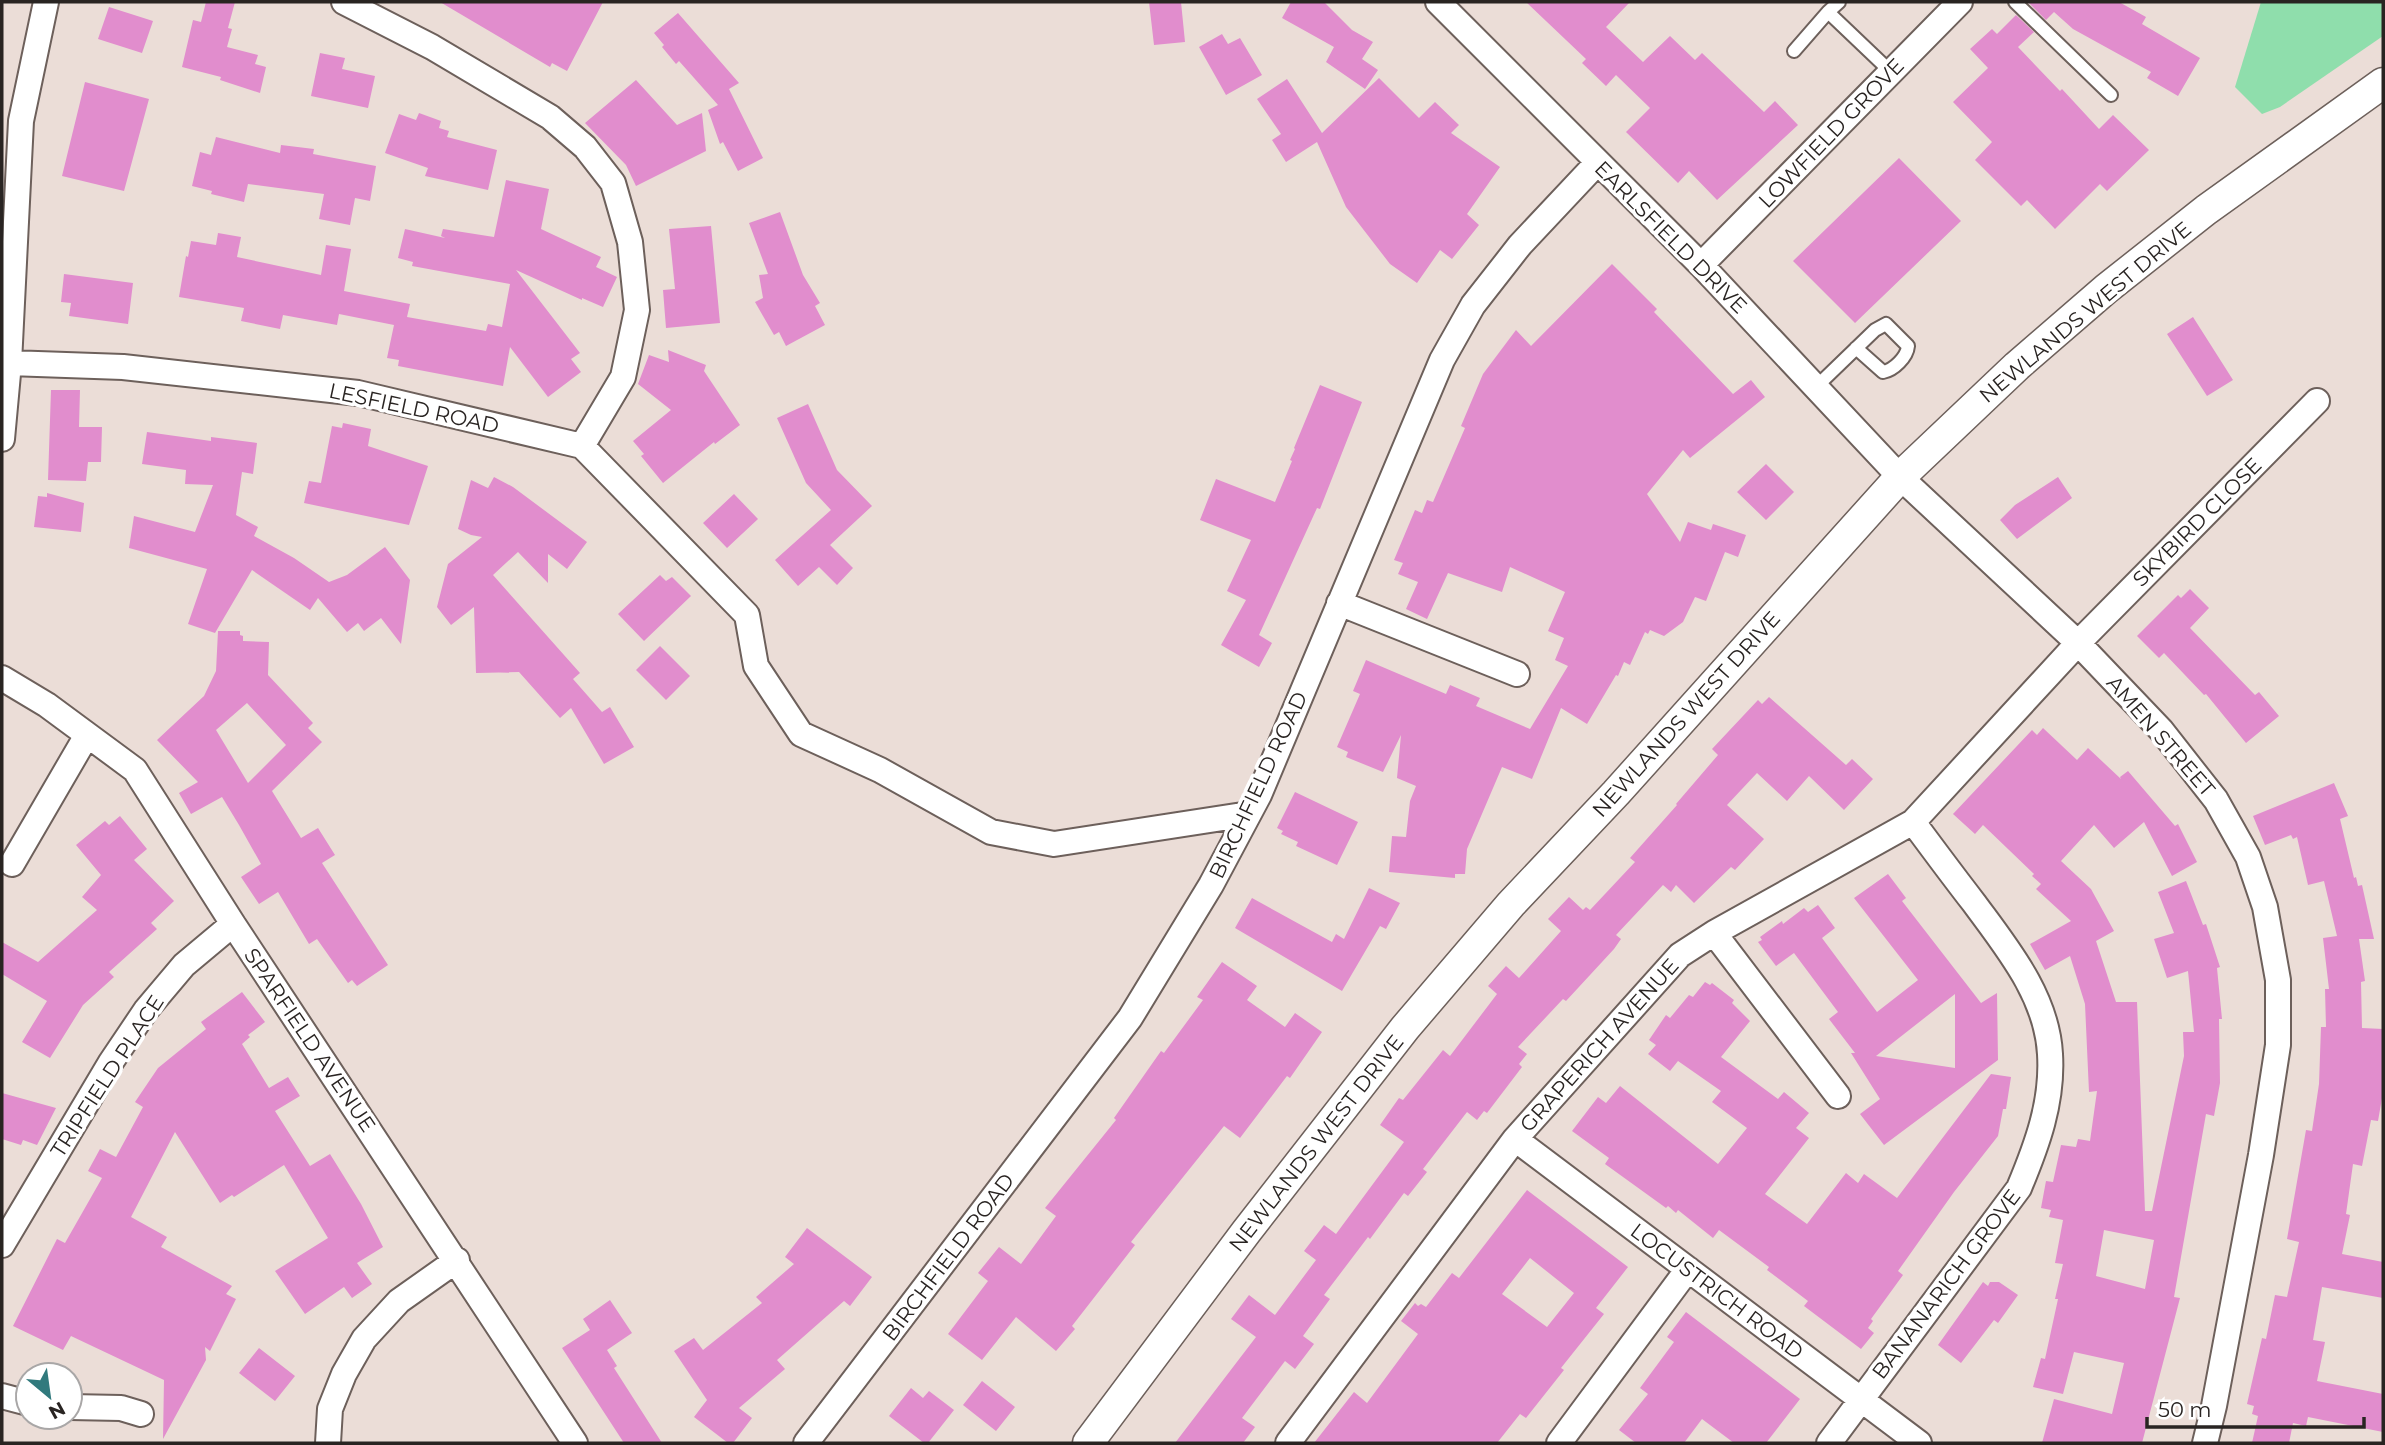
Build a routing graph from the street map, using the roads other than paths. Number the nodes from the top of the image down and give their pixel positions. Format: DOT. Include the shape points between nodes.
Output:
graph roads {
  1 [pos="46,2"];
  2 [pos="344,2"];
  3 [pos="1438,2"];
  4 [pos="1839,2"];
  5 [pos="1960,2"];
  6 [pos="2015,2"];
  7 [pos="1828,12"];
  8 [pos="1794,51"];
  9 [pos="1891,72"];
  10 [pos="2383,83"];
  11 [pos="2111,95"];
  12 [pos="11,120"];
  13 [pos="1598,162"];
  14 [pos="1701,265"];
  15 [pos="1856,348"];
  16 [pos="9,363"];
  17 [pos="1816,387"];
  18 [pos="2317,401"];
  19 [pos="2,439"];
  20 [pos="582,446"];
  21 [pos="1900,477"];
  22 [pos="1339,603"];
  23 [pos="2078,643"];
  24 [pos="1517,674"];
  25 [pos="2,678"];
  26 [pos="88,735"];
  27 [pos="1249,814"];
  28 [pos="1913,822"];
  29 [pos="12,864"];
  30 [pos="233,923"];
  31 [pos="1714,933"];
  32 [pos="1838,1097"];
  33 [pos="1515,1139"];
  34 [pos="2,1245"];
  35 [pos="457,1260"];
  36 [pos="1688,1269"];
  37 [pos="1861,1399"];
  38 [pos="84,1407"];
  39 [pos="141,1414"];
  40 [pos="328,1443"];
  41 [pos="575,1443"];
  42 [pos="806,1443"];
  43 [pos="1088,1443"];
  44 [pos="1288,1443"];
  45 [pos="1559,1443"];
  46 [pos="1829,1443"];
  47 [pos="1919,1443"];
  48 [pos="2205,1443"];
  1 -- 12 [label="street"];
  2 -- 20 [label="street" via="432,47 550,117 585,146 612,183 630,242 637,310 623,377"];
  3 -- 13 [label="street, EARLSFIELD DRIVE"];
  4 -- 7 [label="lane"];
  5 -- 9 [label="street, LOWFIELD GROVE"];
  6 -- 11 [label="lane"];
  7 -- 8 [label="lane"];
  7 -- 9 [label="lane"];
  9 -- 14 [label="street, LOWFIELD GROVE"];
  10 -- 21 [label="street, NEWLANDS WEST DRIVE" via="2206,209 2106,289"];
  12 -- 16 [label="street"];
  13 -- 14 [label="street, EARLSFIELD DRIVE"];
  13 -- 22 [label="street, BIRCHFIELD ROAD" via="1520,245 1473,305 1442,360"];
  14 -- 17 [label="street, EARLSFIELD DRIVE"];
  15 -- 17 [label="lane"];
  16 -- 19 [label="street"];
  16 -- 20 [label="street, LESFIELD ROAD" via="123,367 358,393"];
  17 -- 21 [label="street, EARLSFIELD DRIVE"];
  18 -- 23 [label="street, SKYBIRD CLOSE"];
  20 -- 27 [label="street" via="747,615 756,666 801,734 880,770 991,832 1054,844"];
  21 -- 23 [label="street, AMEN STREET"];
  21 -- 43 [label="street, NEWLANDS WEST DRIVE" via="1511,904 1405,1028"];
  22 -- 24 [label="street"];
  22 -- 27 [label="street, BIRCHFIELD ROAD"];
  23 -- 28 [label="street, GRAPERICH AVENUE"];
  23 -- 48 [label="street, AMEN STREET" via="2161,730 2216,800 2248,857 2265,907 2278,980 2278,1045 2262,1155"];
  25 -- 26 [label="street, SPARFIELD AVENUE"];
  26 -- 29 [label="street"];
  26 -- 30 [label="street, SPARFIELD AVENUE" via="135,770"];
  27 -- 42 [label="street, BIRCHFIELD ROAD" via="1130,1018"];
  28 -- 31 [label="street, GRAPERICH AVENUE"];
  28 -- 37 [label="street, BANANARICH GROVE" via="2019,963 2042,1013 2050,1052 2050,1089 2039,1141 2019,1188"];
  30 -- 34 [label="street, TRIPFIELD PLACE" via="184,965 146,1010"];
  30 -- 35 [label="street, SPARFIELD AVENUE"];
  31 -- 32 [label="street"];
  31 -- 33 [label="street, GRAPERICH AVENUE" via="1680,955"];
  33 -- 36 [label="street, LOCUSTRICH ROAD"];
  33 -- 44 [label="street, GRAPERICH AVENUE"];
  35 -- 40 [label="street" via="399,1301 364,1339 330,1409"];
  35 -- 41 [label="street, SPARFIELD AVENUE"];
  36 -- 37 [label="street, LOCUSTRICH ROAD"];
  36 -- 45 [label="street"];
  37 -- 46 [label="street, BANANARICH GROVE"];
  37 -- 47 [label="street, LOCUSTRICH ROAD"];
  38 -- 39 [label="street" via="121,1408"];
}
